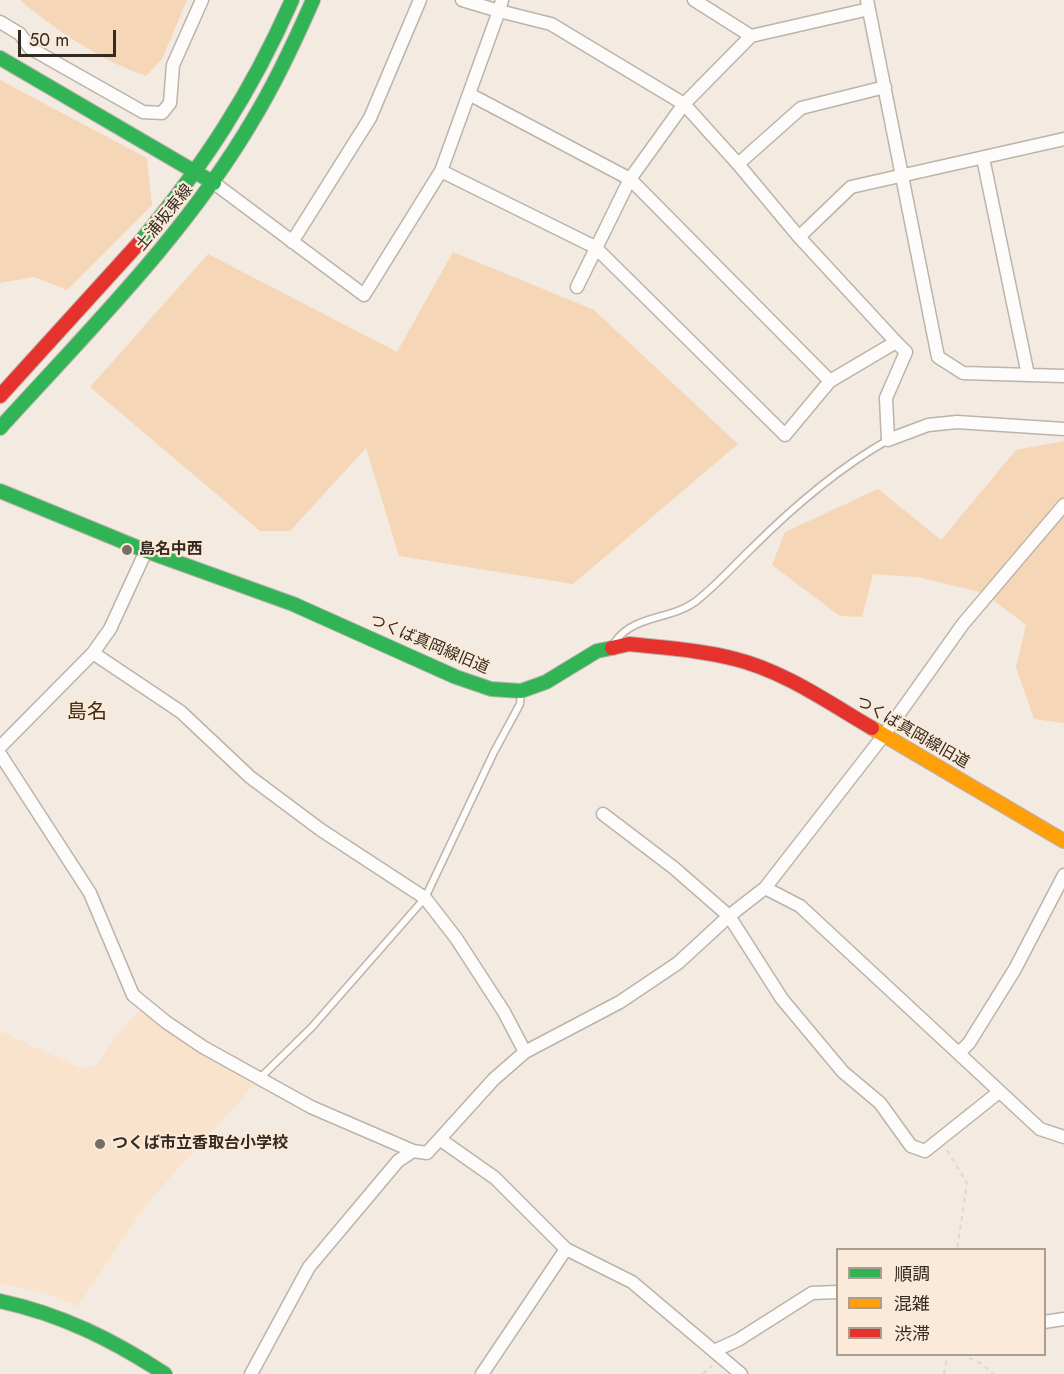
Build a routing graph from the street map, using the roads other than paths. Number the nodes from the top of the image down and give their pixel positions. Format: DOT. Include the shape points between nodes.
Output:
graph roads {
  1 [pos="202,0"];
  2 [pos="292,0"];
  3 [pos="313,0"];
  4 [pos="420,0"];
  5 [pos="462,0"];
  6 [pos="694,0"];
  7 [pos="501,5"];
  8 [pos="868,5"];
  9 [pos="0,22"];
  10 [pos="751,36"];
  11 [pos="0,58"];
  12 [pos="885,87"];
  13 [pos="469,94"];
  14 [pos="684,104"];
  15 [pos="1064,139"];
  16 [pos="983,158"];
  17 [pos="738,164"];
  18 [pos="197,171"];
  19 [pos="441,171"];
  20 [pos="903,173"];
  21 [pos="630,179"];
  22 [pos="214,183"];
  23 [pos="800,237"];
  24 [pos="292,242"];
  25 [pos="595,247"];
  26 [pos="577,287"];
  27 [pos="896,342"];
  28 [pos="1028,375"];
  29 [pos="1064,376"];
  30 [pos="830,381"];
  31 [pos="0,396"];
  32 [pos="0,428"];
  33 [pos="1064,429"];
  34 [pos="888,440"];
  35 [pos="0,491"];
  36 [pos="1064,505"];
  37 [pos="146,551"];
  38 [pos="613,645"];
  39 [pos="93,653"];
  40 [pos="521,691"];
  41 [pos="884,735"];
  42 [pos="0,747"];
  43 [pos="0,754"];
  44 [pos="603,813"];
  45 [pos="1064,841"];
  46 [pos="1064,875"];
  47 [pos="765,888"];
  48 [pos="425,898"];
  49 [pos="729,916"];
  50 [pos="525,1052"];
  51 [pos="959,1053"];
  52 [pos="260,1078"];
  53 [pos="999,1092"];
  54 [pos="1064,1137"];
  55 [pos="441,1140"];
  56 [pos="413,1151"];
  57 [pos="567,1249"];
  58 [pos="836,1292"];
  59 [pos="0,1301"];
  60 [pos="1064,1319"];
  61 [pos="1046,1322"];
  62 [pos="714,1351"];
  63 [pos="165,1374"];
  64 [pos="251,1374"];
  65 [pos="482,1374"];
  66 [pos="741,1374"];
  1 -- 9 [label="street" via="173,65 170,103 162,113 153,114 30,48 20,34"];
  2 -- 18 [label="main road, 土浦坂東線" via="261,70"];
  3 -- 22 [label="main road, 土浦坂東線" via="278,80"];
  4 -- 24 [label="street" via="370,118"];
  5 -- 7 [label="street"];
  6 -- 10 [label="street"];
  7 -- 13 [label="street"];
  7 -- 14 [label="street" via="550,24"];
  8 -- 10 [label="street"];
  8 -- 12 [label="street"];
  10 -- 14 [label="street"];
  11 -- 18 [label="main road"];
  12 -- 17 [label="street" via="801,108"];
  12 -- 20 [label="street"];
  13 -- 19 [label="street"];
  13 -- 21 [label="street"];
  14 -- 17 [label="street"];
  14 -- 21 [label="street"];
  15 -- 16 [label="street"];
  16 -- 20 [label="street"];
  16 -- 28 [label="street"];
  17 -- 23 [label="street"];
  18 -- 22 [label="main road"];
  18 -- 31 [label="main road, 土浦坂東線" via="145,237"];
  19 -- 24 [label="street" via="364,296"];
  19 -- 25 [label="street"];
  20 -- 23 [label="street" via="851,187"];
  20 -- 28 [label="street" via="938,357 963,373"];
  21 -- 25 [label="street"];
  21 -- 30 [label="street"];
  22 -- 24 [label="street"];
  22 -- 32 [label="main road, 土浦坂東線" via="165,246"];
  23 -- 27 [label="street"];
  25 -- 26 [label="street"];
  25 -- 30 [label="street" via="785,435"];
  27 -- 30 [label="street"];
  27 -- 34 [label="street" via="906,352 886,398"];
  28 -- 29 [label="street"];
  33 -- 34 [label="street" via="957,422 928,426"];
  34 -- 38 [label="lane" via="812,493 693,603 624,629"];
  35 -- 37 [label="main road, つくば真岡線旧道"];
  36 -- 41 [label="street" via="963,624"];
  37 -- 39 [label="street" via="110,629"];
  37 -- 40 [label="main road, つくば真岡線旧道" via="311,612 456,677 491,689"];
  38 -- 40 [label="main road, つくば真岡線旧道" via="546,682"];
  38 -- 41 [label="main road, つくば真岡線旧道" via="649,646 736,659 818,696"];
  39 -- 42 [label="street"];
  39 -- 48 [label="street" via="181,712 250,777 321,830"];
  40 -- 48 [label="lane" via="520,704"];
  41 -- 45 [label="main road, つくば真岡線旧道"];
  41 -- 47 [label="street"];
  43 -- 52 [label="street" via="90,893 133,995 203,1047"];
  44 -- 49 [label="street"];
  46 -- 51 [label="street" via="1015,969"];
  47 -- 49 [label="street"];
  47 -- 51 [label="street" via="800,906"];
  48 -- 50 [label="street" via="462,947"];
  48 -- 52 [label="lane" via="312,1027"];
  49 -- 50 [label="street" via="678,963 620,1002"];
  49 -- 53 [label="street" via="782,999 843,1072 880,1103 911,1146 925,1151"];
  50 -- 55 [label="street" via="494,1079"];
  51 -- 53 [label="street"];
  52 -- 56 [label="street" via="311,1107"];
  53 -- 54 [label="street" via="1040,1129"];
  55 -- 56 [label="street" via="427,1154"];
  55 -- 57 [label="street" via="495,1178"];
  56 -- 64 [label="street" via="388,1171 309,1267"];
  57 -- 62 [label="street" via="632,1282"];
  57 -- 65 [label="street"];
  58 -- 62 [label="street" via="812,1293"];
  59 -- 63 [label="main road" via="34,1307 105,1337"];
  60 -- 61 [label="street"];
  62 -- 66 [label="street"];
}
